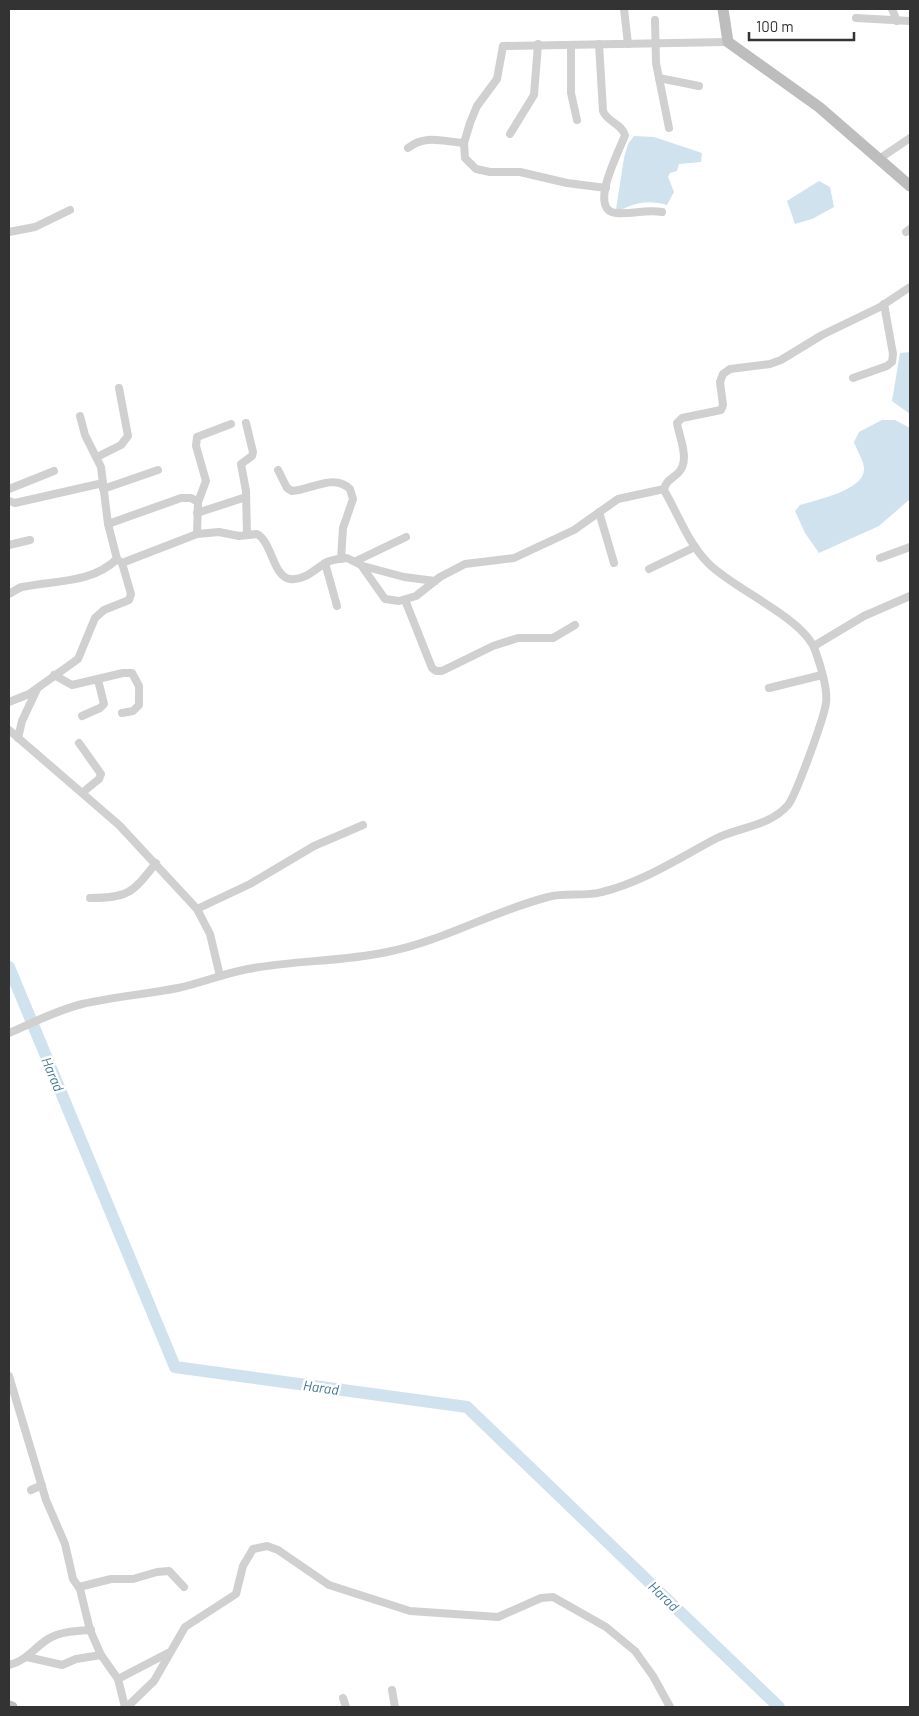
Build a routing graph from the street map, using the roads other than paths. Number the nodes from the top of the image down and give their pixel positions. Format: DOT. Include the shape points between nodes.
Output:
graph roads {
  1 [pos="624,9"];
  2 [pos="723,9"];
  3 [pos="892,9"];
  4 [pos="856,18"];
  5 [pos="655,20"];
  6 [pos="897,21"];
  7 [pos="910,21"];
  8 [pos="728,42"];
  9 [pos="538,44"];
  10 [pos="599,44"];
  11 [pos="628,44"];
  12 [pos="655,44"];
  13 [pos="571,45"];
  14 [pos="659,78"];
  15 [pos="699,86"];
  16 [pos="577,120"];
  17 [pos="669,128"];
  18 [pos="510,134"];
  19 [pos="910,138"];
  20 [pos="464,143"];
  21 [pos="408,148"];
  22 [pos="878,159"];
  23 [pos="910,186"];
  24 [pos="606,188"];
  25 [pos="70,210"];
  26 [pos="662,212"];
  27 [pos="9,232"];
  28 [pos="910,287"];
  29 [pos="884,304"];
  30 [pos="853,378"];
  31 [pos="118,388"];
  32 [pos="80,416"];
  33 [pos="246,423"];
  34 [pos="231,424"];
  35 [pos="97,457"];
  36 [pos="158,470"];
  37 [pos="278,470"];
  38 [pos="54,472"];
  39 [pos="103,486"];
  40 [pos="664,488"];
  41 [pos="9,490"];
  42 [pos="246,497"];
  43 [pos="9,501"];
  44 [pos="198,502"];
  45 [pos="599,512"];
  46 [pos="197,513"];
  47 [pos="108,524"];
  48 [pos="197,534"];
  49 [pos="247,535"];
  50 [pos="406,537"];
  51 [pos="30,540"];
  52 [pos="9,545"];
  53 [pos="695,546"];
  54 [pos="910,546"];
  55 [pos="340,558"];
  56 [pos="880,558"];
  57 [pos="119,561"];
  58 [pos="325,563"];
  59 [pos="358,563"];
  60 [pos="614,563"];
  61 [pos="649,569"];
  62 [pos="435,581"];
  63 [pos="9,594"];
  64 [pos="910,596"];
  65 [pos="404,600"];
  66 [pos="337,606"];
  67 [pos="575,625"];
  68 [pos="814,646"];
  69 [pos="54,675"];
  70 [pos="822,675"];
  71 [pos="98,680"];
  72 [pos="769,688"];
  73 [pos="37,689"];
  74 [pos="9,702"];
  75 [pos="122,714"];
  76 [pos="82,716"];
  77 [pos="9,730"];
  78 [pos="18,738"];
  79 [pos="79,743"];
  80 [pos="82,793"];
  81 [pos="363,826"];
  82 [pos="156,863"];
  83 [pos="90,898"];
  84 [pos="196,909"];
  85 [pos="220,976"];
  86 [pos="9,1033"];
  87 [pos="9,1376"];
  88 [pos="12,1400"];
  89 [pos="42,1485"];
  90 [pos="31,1490"];
  91 [pos="79,1587"];
  92 [pos="184,1587"];
  93 [pos="91,1630"];
  94 [pos="168,1653"];
  95 [pos="101,1655"];
  96 [pos="27,1657"];
  97 [pos="9,1665"];
  98 [pos="118,1679"];
  99 [pos="392,1690"];
  100 [pos="343,1698"];
  101 [pos="126,1707"];
  102 [pos="346,1707"];
  103 [pos="395,1707"];
  104 [pos="670,1707"];
  1 -- 11 [label="street"];
  2 -- 8 [label="street"];
  3 -- 6 [label="street"];
  4 -- 6 [label="street"];
  5 -- 12 [label="street"];
  6 -- 7 [label="street"];
  8 -- 12 [label="street"];
  8 -- 22 [label="street" via="819,107"];
  9 -- 13 [label="street"];
  9 -- 18 [label="street" via="534,95"];
  9 -- 20 [label="street" via="503,46 497,79 477,106"];
  10 -- 11 [label="street"];
  10 -- 13 [label="street"];
  10 -- 24 [label="street" via="603,111 625,135"];
  11 -- 12 [label="street"];
  12 -- 14 [label="street"];
  13 -- 16 [label="street" via="571,93"];
  14 -- 15 [label="street"];
  14 -- 17 [label="street"];
  19 -- 22 [label="street"];
  20 -- 21 [label="street" via="427,139"];
  20 -- 24 [label="street" via="465,158 476,169 527,173"];
  22 -- 23 [label="street"];
  24 -- 26 [label="street" via="604,206 613,213"];
  25 -- 27 [label="street" via="35,227"];
  28 -- 29 [label="street"];
  29 -- 30 [label="street" via="892,362"];
  29 -- 40 [label="street" via="780,360 730,369 723,374 720,410 682,418 677,423 684,462"];
  31 -- 35 [label="street" via="128,436 121,445"];
  32 -- 35 [label="street" via="85,436"];
  33 -- 42 [label="street" via="253,452 241,464"];
  34 -- 44 [label="street" via="197,437 196,446 206,481"];
  35 -- 39 [label="street"];
  36 -- 39 [label="street"];
  37 -- 55 [label="street" via="292,491 332,482 341,482 350,489 352,499 343,528"];
  38 -- 41 [label="street"];
  39 -- 43 [label="street" via="15,503"];
  39 -- 47 [label="street"];
  40 -- 45 [label="street" via="618,499"];
  40 -- 53 [label="street"];
  42 -- 46 [label="street"];
  42 -- 49 [label="street"];
  44 -- 46 [label="street"];
  44 -- 47 [label="street" via="181,498"];
  45 -- 60 [label="street"];
  45 -- 62 [label="street" via="574,530 514,558 465,564"];
  46 -- 48 [label="street"];
  47 -- 57 [label="street"];
  48 -- 49 [label="street"];
  48 -- 57 [label="street"];
  49 -- 58 [label="street" via="260,535 280,573 288,579 304,577"];
  50 -- 59 [label="street"];
  51 -- 52 [label="street"];
  53 -- 61 [label="street"];
  53 -- 68 [label="street" via="710,566 775,609"];
  54 -- 56 [label="street"];
  55 -- 58 [label="street"];
  55 -- 59 [label="street"];
  57 -- 63 [label="street" via="96,575 22,587"];
  57 -- 69 [label="street" via="131,597 95,618 78,659"];
  58 -- 66 [label="street"];
  59 -- 62 [label="street" via="404,577"];
  59 -- 65 [label="street" via="385,599"];
  62 -- 65 [label="street" via="416,596"];
  64 -- 68 [label="street" via="864,616"];
  65 -- 67 [label="street" via="436,671 518,638 553,638"];
  68 -- 70 [label="street"];
  69 -- 71 [label="street" via="72,685"];
  69 -- 73 [label="street"];
  70 -- 72 [label="street"];
  70 -- 85 [label="street" via="826,702 796,791 788,805 766,822 722,836 630,885 598,893 550,896 419,945 357,958 315,959"];
  71 -- 75 [label="street" via="128,672 134,676 140,693 139,705"];
  71 -- 76 [label="street" via="104,704"];
  73 -- 74 [label="street"];
  73 -- 78 [label="street"];
  77 -- 78 [label="street"];
  78 -- 80 [label="street"];
  79 -- 80 [label="street" via="101,774"];
  80 -- 82 [label="street" via="119,824"];
  81 -- 84 [label="street" via="314,846 257,880"];
  82 -- 83 [label="street" via="130,892 108,899"];
  82 -- 84 [label="street"];
  84 -- 85 [label="street" via="210,934"];
  85 -- 86 [label="street" via="178,988 79,1005"];
  87 -- 88 [label="street"];
  88 -- 89 [label="street"];
  89 -- 90 [label="street"];
  89 -- 91 [label="street" via="73,1579"];
  91 -- 92 [label="street" via="111,1579 134,1580 169,1571"];
  91 -- 93 [label="street"];
  93 -- 95 [label="street"];
  93 -- 96 [label="street" via="50,1637"];
  94 -- 98 [label="street"];
  94 -- 101 [label="street" via="154,1681"];
  94 -- 104 [label="street" via="185,1627 236,1594 248,1556 253,1549 267,1546 329,1585 410,1611 498,1617 541,1598 553,1598 606,1627 635,1651"];
  95 -- 96 [label="street" via="62,1665"];
  95 -- 98 [label="street"];
  96 -- 97 [label="street"];
  98 -- 101 [label="street"];
  99 -- 103 [label="street"];
  100 -- 102 [label="street"];
}
